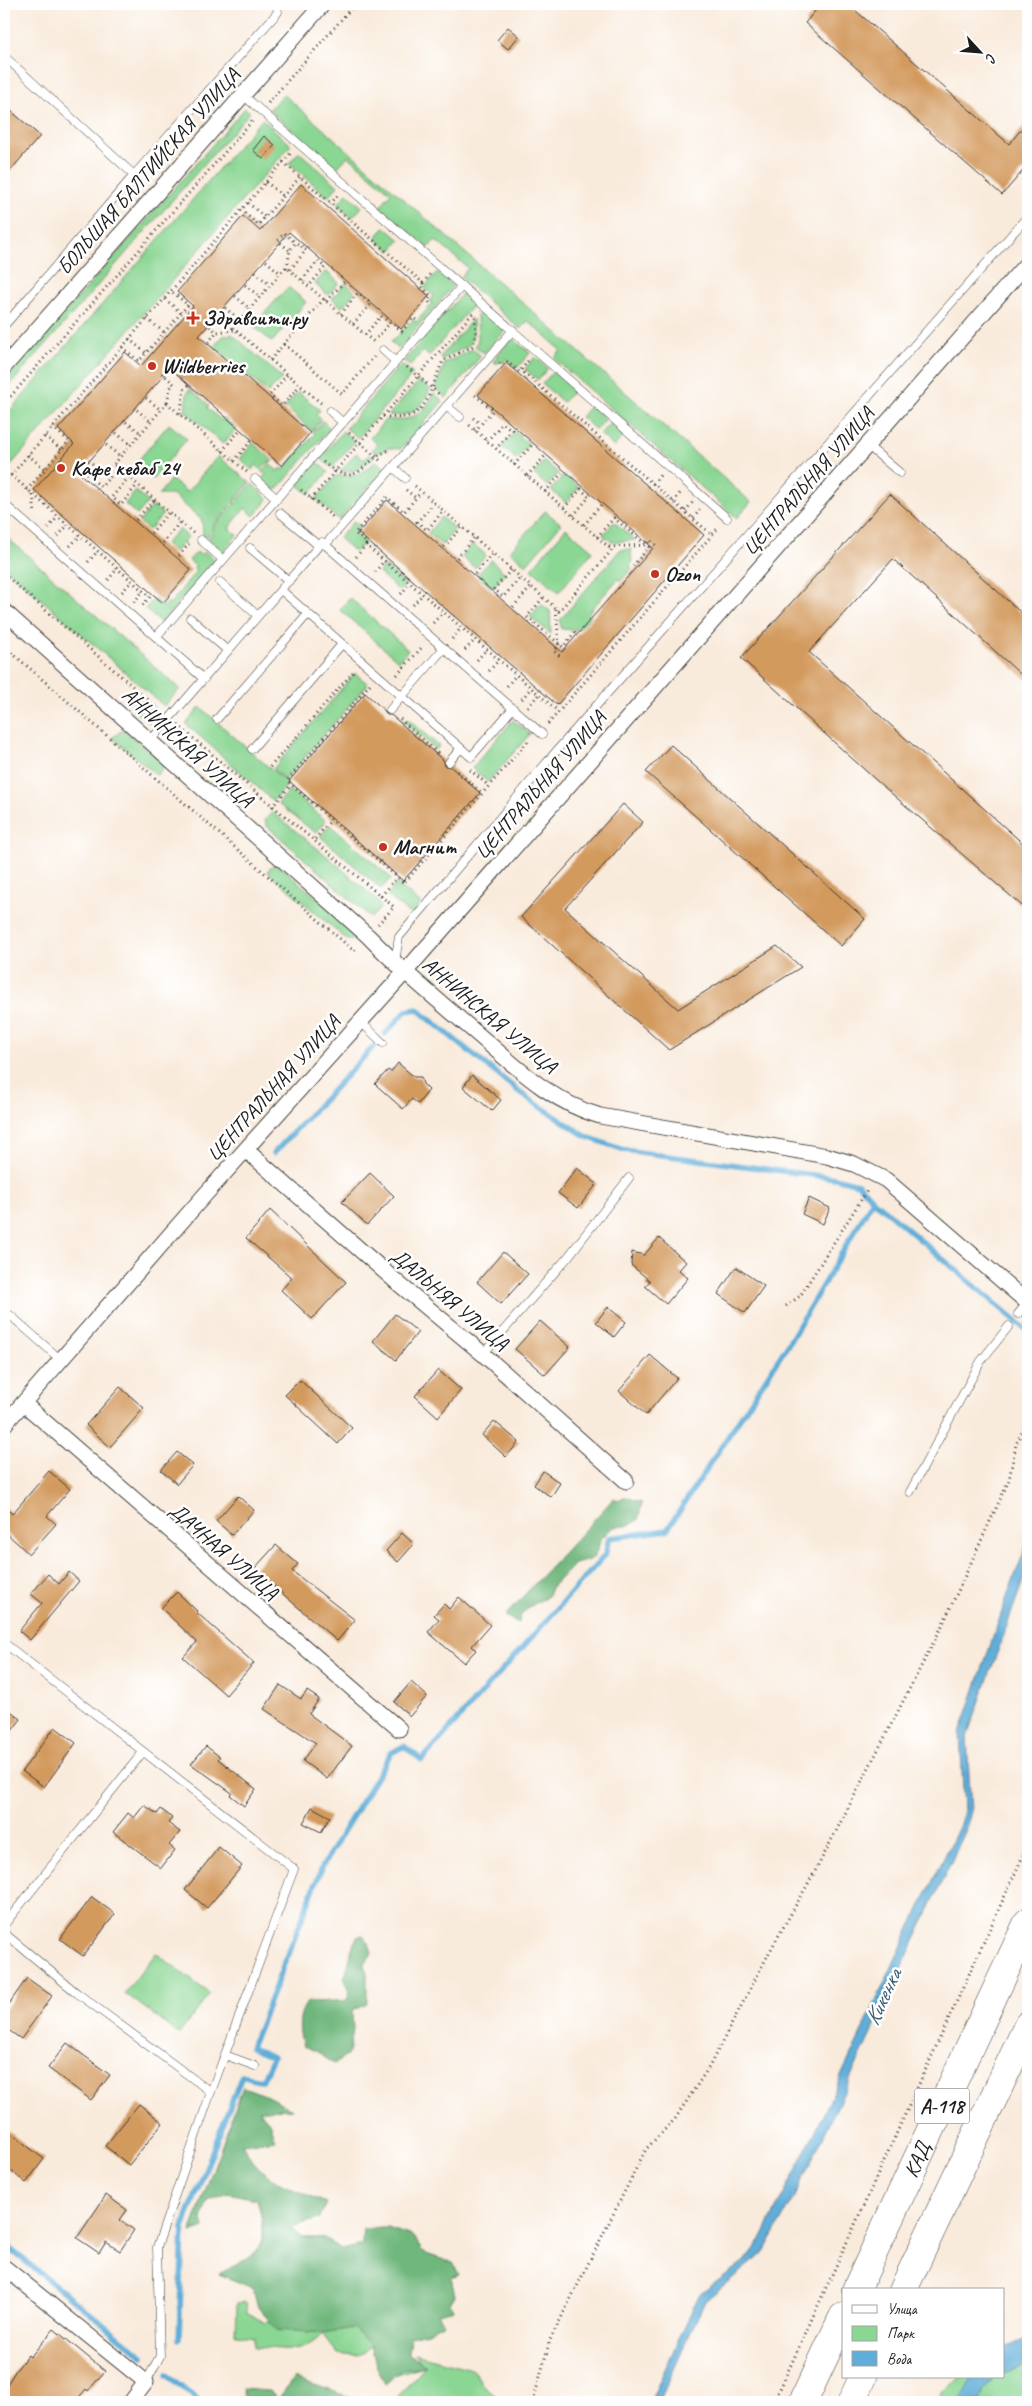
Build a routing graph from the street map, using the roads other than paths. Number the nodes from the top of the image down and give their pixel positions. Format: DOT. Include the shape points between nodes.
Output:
graph roads {
  1 [pos="276,4"];
  2 [pos="323,4"];
  3 [pos="4,56"];
  4 [pos="243,95"];
  5 [pos="134,176"];
  6 [pos="1028,216"];
  7 [pos="1028,262"];
  8 [pos="462,286"];
  9 [pos="4,326"];
  10 [pos="513,330"];
  11 [pos="382,349"];
  12 [pos="397,360"];
  13 [pos="4,367"];
  14 [pos="446,406"];
  15 [pos="330,411"];
  16 [pos="460,417"];
  17 [pos="343,423"];
  18 [pos="867,445"];
  19 [pos="393,467"];
  20 [pos="900,473"];
  21 [pos="405,478"];
  22 [pos="255,479"];
  23 [pos="277,498"];
  24 [pos="4,504"];
  25 [pos="280,513"];
  26 [pos="727,518"];
  27 [pos="199,538"];
  28 [pos="322,546"];
  29 [pos="250,548"];
  30 [pos="223,560"];
  31 [pos="289,581"];
  32 [pos="220,582"];
  33 [pos="281,590"];
  34 [pos="4,611"];
  35 [pos="308,614"];
  36 [pos="258,616"];
  37 [pos="190,618"];
  38 [pos="156,637"];
  39 [pos="342,644"];
  40 [pos="444,648"];
  41 [pos="228,651"];
  42 [pos="204,679"];
  43 [pos="402,696"];
  44 [pos="513,708"];
  45 [pos="390,710"];
  46 [pos="217,719"];
  47 [pos="542,734"];
  48 [pos="150,741"];
  49 [pos="461,748"];
  50 [pos="252,749"];
  51 [pos="448,762"];
  52 [pos="400,968"];
  53 [pos="361,1022"];
  54 [pos="383,1043"];
  55 [pos="246,1150"];
  56 [pos="629,1178"];
  57 [pos="1025,1306"];
  58 [pos="10,1315"];
  59 [pos="1009,1326"];
  60 [pos="483,1354"];
  61 [pos="61,1360"];
  62 [pos="22,1404"];
  63 [pos="4,1425"];
  64 [pos="626,1481"];
  65 [pos="910,1492"];
  66 [pos="4,1643"];
  67 [pos="399,1729"];
  68 [pos="143,1752"];
  69 [pos="1028,1922"];
  70 [pos="4,1926"];
  71 [pos="4,1933"];
  72 [pos="1028,2025"];
  73 [pos="225,2055"];
  74 [pos="255,2066"];
  75 [pos="211,2092"];
  76 [pos="4,2267"];
  77 [pos="857,2288"];
  78 [pos="904,2288"];
  79 [pos="842,2319"];
  80 [pos="863,2378"];
  81 [pos="146,2382"];
  82 [pos="131,2402"];
  83 [pos="803,2402"];
  84 [pos="852,2402"];
  1 -- 5 [label="lane" via="278,12"];
  2 -- 4 [label="street, БОЛЬШАЯ БАЛТИЙСКАЯ УЛИЦА"];
  3 -- 5 [label="lane"];
  4 -- 8 [label="lane"];
  4 -- 13 [label="street, БОЛЬШАЯ БАЛТИЙСКАЯ УЛИЦА"];
  5 -- 9 [label="lane"];
  6 -- 52 [label="lane" via="559,748 409,925 399,937"];
  7 -- 18 [label="street, ЦЕНТРАЛЬНАЯ УЛИЦА"];
  8 -- 10 [label="lane"];
  8 -- 12 [label="lane"];
  10 -- 14 [label="lane"];
  10 -- 26 [label="lane"];
  11 -- 12 [label="lane"];
  12 -- 17 [label="lane"];
  14 -- 16 [label="lane"];
  14 -- 19 [label="lane"];
  15 -- 17 [label="lane"];
  17 -- 23 [label="lane"];
  18 -- 20 [label="lane"];
  18 -- 52 [label="street, ЦЕНТРАЛЬНАЯ УЛИЦА"];
  19 -- 21 [label="lane"];
  19 -- 28 [label="lane"];
  22 -- 23 [label="lane"];
  23 -- 30 [label="lane"];
  24 -- 38 [label="lane"];
  25 -- 28 [label="lane"];
  27 -- 30 [label="lane"];
  28 -- 31 [label="lane"];
  28 -- 40 [label="lane"];
  29 -- 31 [label="lane"];
  30 -- 38 [label="lane"];
  31 -- 33 [label="lane"];
  32 -- 36 [label="lane"];
  33 -- 35 [label="lane"];
  33 -- 36 [label="lane"];
  34 -- 48 [label="street, АННИНСКАЯ УЛИЦА"];
  35 -- 39 [label="lane"];
  35 -- 46 [label="lane"];
  36 -- 41 [label="lane"];
  37 -- 41 [label="lane"];
  38 -- 42 [label="lane"];
  39 -- 43 [label="lane"];
  39 -- 50 [label="lane"];
  40 -- 43 [label="lane"];
  40 -- 44 [label="lane"];
  41 -- 42 [label="lane"];
  42 -- 48 [label="lane"];
  43 -- 45 [label="lane"];
  43 -- 49 [label="lane"];
  44 -- 47 [label="lane"];
  44 -- 49 [label="lane" via="471,757"];
  48 -- 52 [label="street, АННИНСКАЯ УЛИЦА"];
  49 -- 51 [label="lane"];
  52 -- 53 [label="street, ЦЕНТРАЛЬНАЯ УЛИЦА"];
  52 -- 57 [label="street, АННИНСКАЯ УЛИЦА" via="552,1094 584,1111 827,1156 874,1173"];
  53 -- 54 [label="lane"];
  53 -- 55 [label="street, ЦЕНТРАЛЬНАЯ УЛИЦА"];
  55 -- 60 [label="street, ДАЛЬНЯЯ УЛИЦА"];
  55 -- 61 [label="street, ЦЕНТРАЛЬНАЯ УЛИЦА"];
  56 -- 60 [label="lane" via="568,1257"];
  58 -- 61 [label="lane"];
  59 -- 65 [label="lane" via="981,1361"];
  60 -- 64 [label="street, ДАЛЬНЯЯ УЛИЦА"];
  61 -- 62 [label="street, ЦЕНТРАЛЬНАЯ УЛИЦА"];
  62 -- 63 [label="street, ЦЕНТРАЛЬНАЯ УЛИЦА"];
  62 -- 67 [label="street, ДАЧНАЯ УЛИЦА"];
  66 -- 68 [label="lane"];
  68 -- 70 [label="lane"];
  68 -- 73 [label="lane" via="294,1869"];
  69 -- 77 [label="highway, КАД / А-118"];
  71 -- 75 [label="lane" via="77,1993"];
  72 -- 78 [label="highway, КАД / А-118"];
  73 -- 74 [label="lane"];
  73 -- 75 [label="lane"];
  75 -- 81 [label="lane" via="157,2247 160,2356"];
  76 -- 81 [label="street"];
  79 -- 83 [label="highway"];
  80 -- 84 [label="highway"];
  81 -- 82 [label="street"];
}
